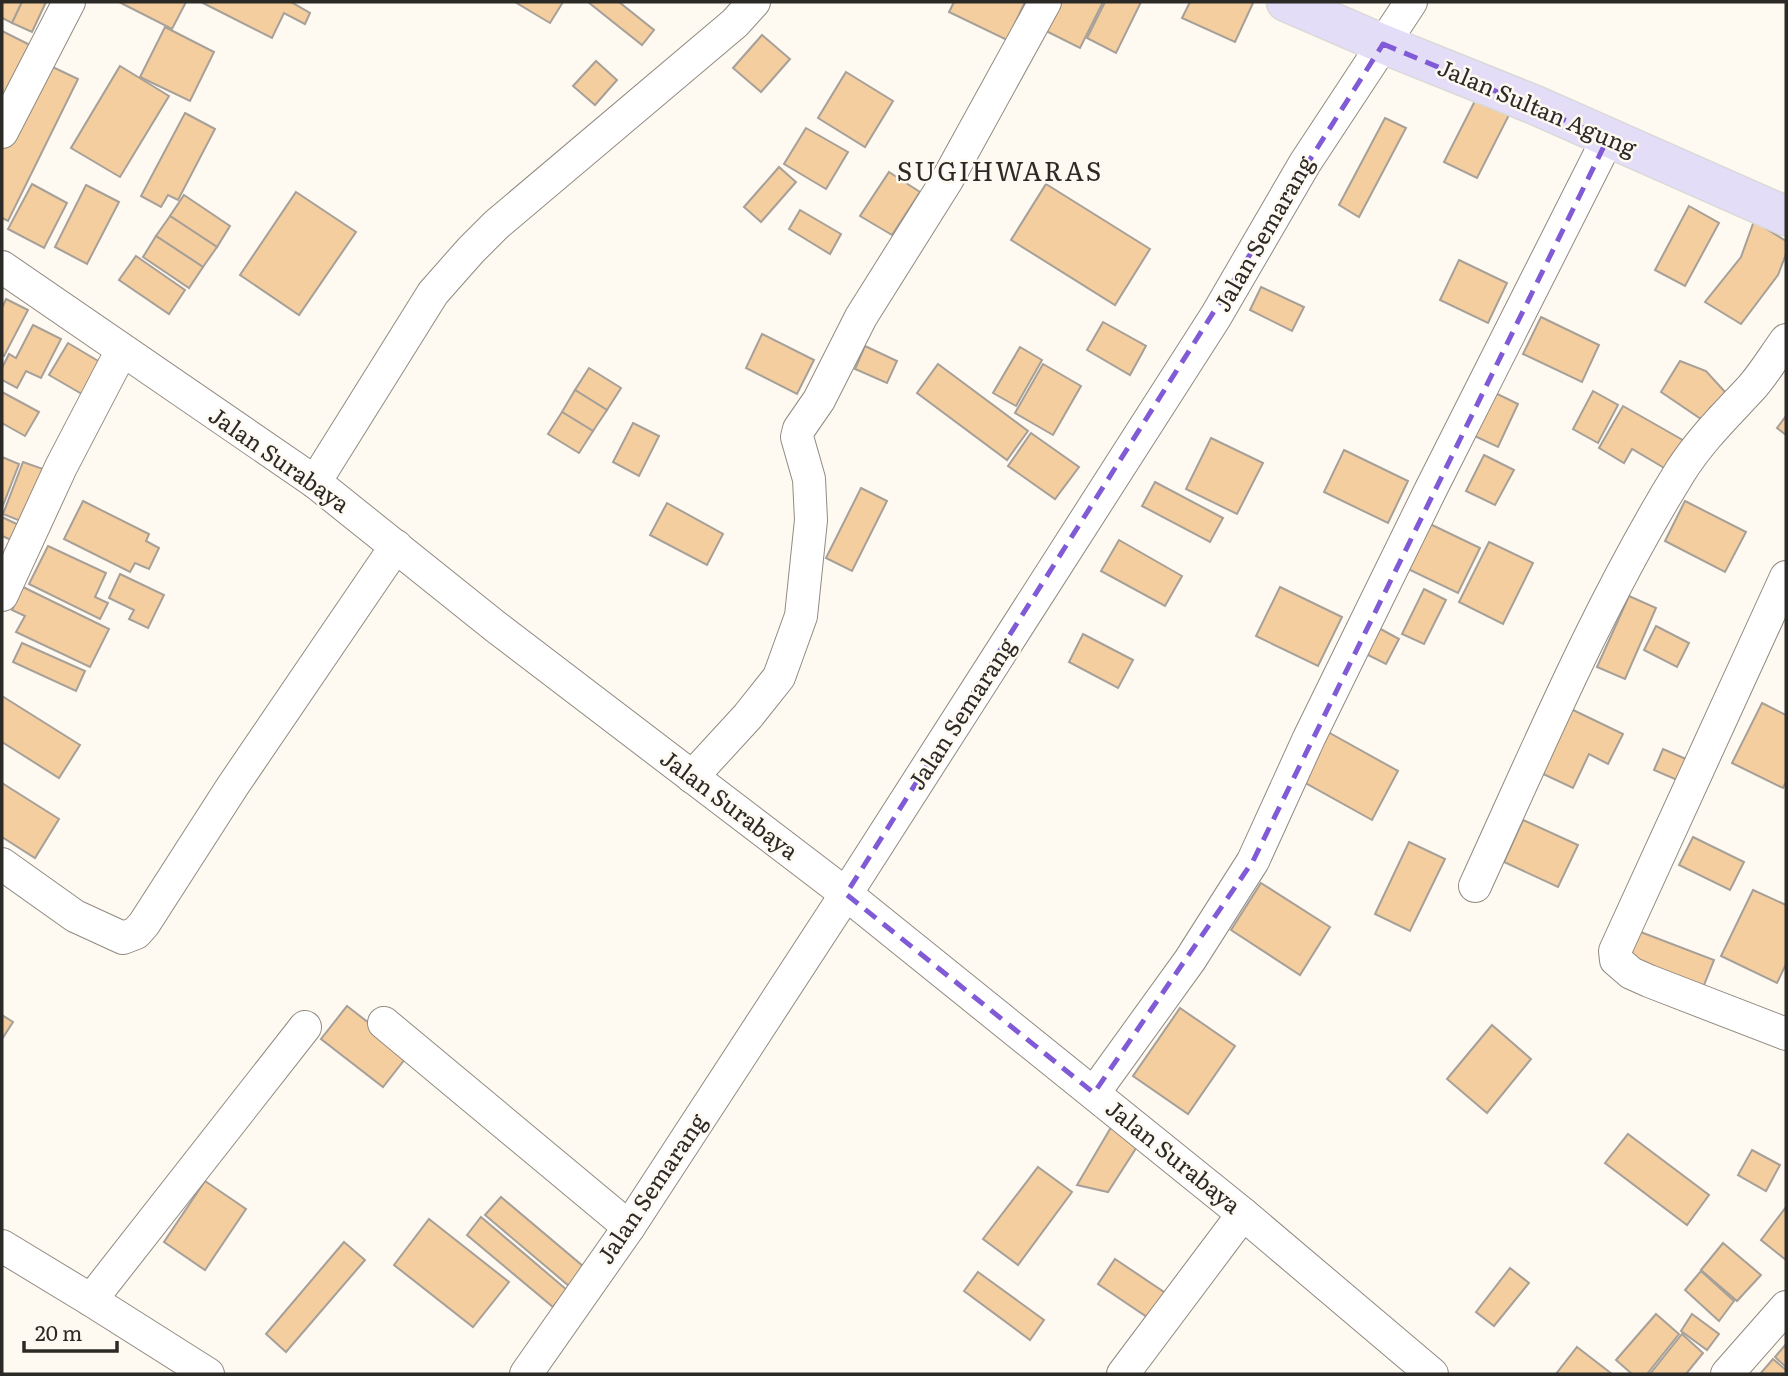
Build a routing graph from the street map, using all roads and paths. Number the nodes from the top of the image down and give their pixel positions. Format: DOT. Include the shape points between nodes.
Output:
graph roads {
  1 [pos="69,2"];
  2 [pos="754,2"];
  3 [pos="1045,2"];
  4 [pos="1286,2"];
  5 [pos="1411,2"];
  6 [pos="1383,44"];
  7 [pos="2,132"];
  8 [pos="1608,138"];
  9 [pos="1786,216"];
  10 [pos="2,267"];
  11 [pos="1786,340"];
  12 [pos="122,350"];
  13 [pos="315,482"];
  14 [pos="396,545"];
  15 [pos="1786,577"];
  16 [pos="2,595"];
  17 [pos="692,777"];
  18 [pos="2,864"];
  19 [pos="1475,886"];
  20 [pos="846,894"];
  21 [pos="384,1023"];
  22 [pos="305,1027"];
  23 [pos="1786,1034"];
  24 [pos="1094,1093"];
  25 [pos="1243,1214"];
  26 [pos="629,1227"];
  27 [pos="2,1246"];
  28 [pos="91,1300"];
  29 [pos="1786,1307"];
  30 [pos="208,1374"];
  31 [pos="526,1374"];
  32 [pos="1123,1374"];
  33 [pos="1433,1374"];
  34 [pos="1727,1374"];
  1 -- 7 [label="street"];
  2 -- 13 [label="street" via="471,250 433,293"];
  3 -- 17 [label="street" via="947,180 861,317 820,400 799,429 811,520 801,616 779,677"];
  4 -- 6 [label="main road, Jalan Sultan Agung"];
  5 -- 6 [label="street, Jalan Semarang"];
  6 -- 8 [label="main road, Jalan Sultan Agung"];
  6 -- 20 [label="street, Jalan Semarang" via="1216,316"];
  8 -- 9 [label="main road, Jalan Sultan Agung"];
  8 -- 24 [label="street" via="1431,489 1253,861 1190,960"];
  10 -- 12 [label="street, Jalan Surabaya"];
  11 -- 19 [label="street" via="1698,447 1660,506 1585,644"];
  12 -- 13 [label="street, Jalan Surabaya"];
  12 -- 16 [label="street"];
  13 -- 14 [label="street, Jalan Surabaya"];
  14 -- 17 [label="street, Jalan Surabaya"];
  14 -- 18 [label="street" via="136,933 123,937 75,916"];
  15 -- 23 [label="street" via="1615,951 1616,960 1631,973"];
  17 -- 20 [label="street, Jalan Surabaya"];
  20 -- 24 [label="street, Jalan Surabaya"];
  20 -- 26 [label="street, Jalan Semarang"];
  21 -- 26 [label="street"];
  22 -- 28 [label="street"];
  24 -- 25 [label="street, Jalan Surabaya"];
  25 -- 32 [label="street"];
  25 -- 33 [label="street, Jalan Surabaya"];
  26 -- 31 [label="street, Jalan Semarang"];
  27 -- 28 [label="street"];
  28 -- 30 [label="street"];
  29 -- 34 [label="street"];
}
